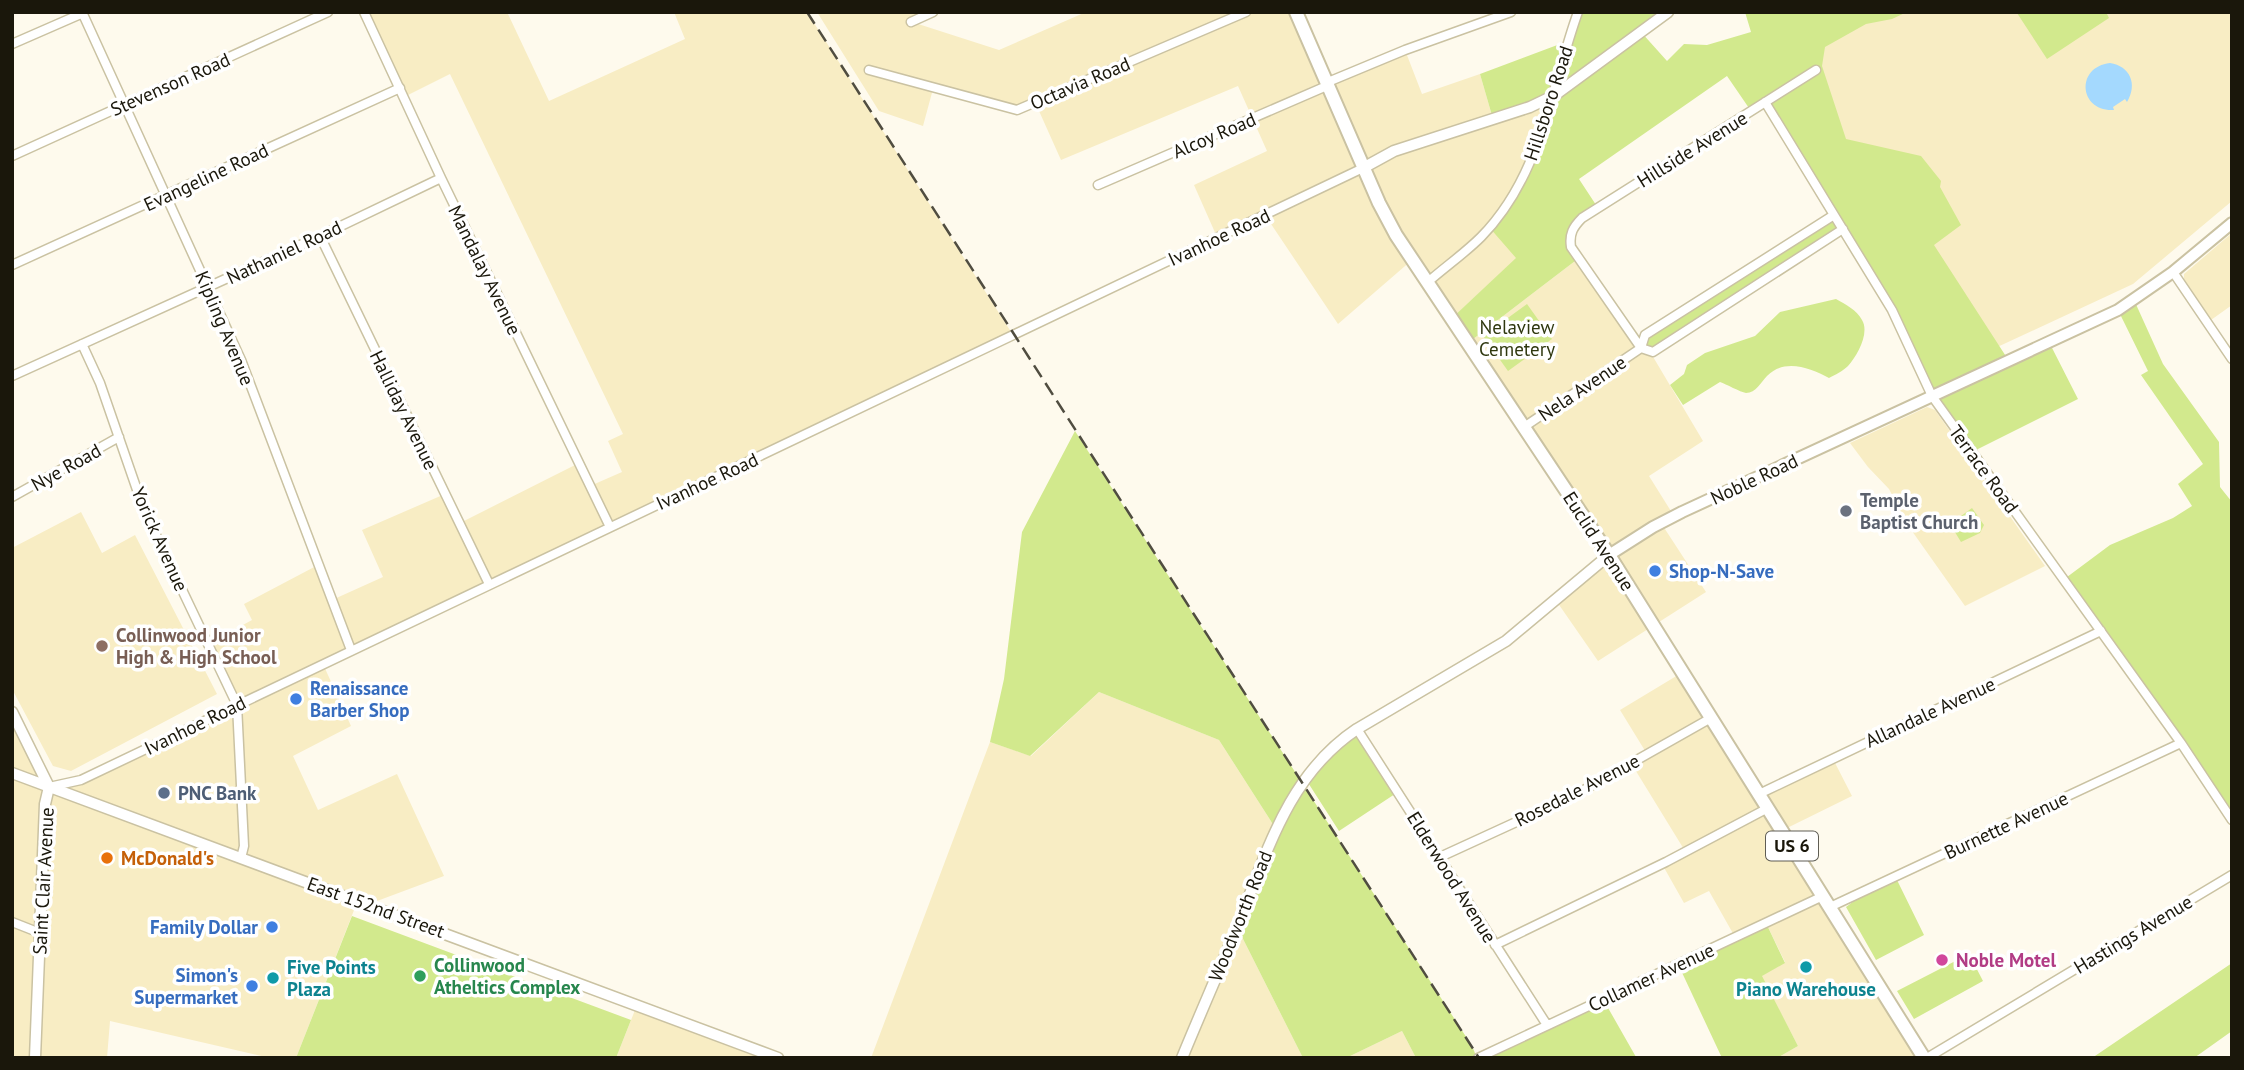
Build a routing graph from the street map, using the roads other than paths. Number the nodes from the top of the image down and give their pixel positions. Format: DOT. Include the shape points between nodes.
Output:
graph roads {
  1 [pos="328,12"];
  2 [pos="364,12"];
  3 [pos="933,12"];
  4 [pos="1246,12"];
  5 [pos="1296,12"];
  6 [pos="1511,12"];
  7 [pos="1578,12"];
  8 [pos="1668,12"];
  9 [pos="82,13"];
  10 [pos="911,22"];
  11 [pos="12,44"];
  12 [pos="1815,70"];
  13 [pos="869,71"];
  14 [pos="1328,83"];
  15 [pos="400,88"];
  16 [pos="1555,95"];
  17 [pos="1765,102"];
  18 [pos="124,105"];
  19 [pos="12,156"];
  20 [pos="1363,167"];
  21 [pos="441,178"];
  22 [pos="1098,185"];
  23 [pos="167,195"];
  24 [pos="1834,215"];
  25 [pos="2232,223"];
  26 [pos="1843,229"];
  27 [pos="320,236"];
  28 [pos="12,265"];
  29 [pos="2173,272"];
  30 [pos="1427,282"];
  31 [pos="1727,283"];
  32 [pos="209,287"];
  33 [pos="1737,297"];
  34 [pos="82,344"];
  35 [pos="1641,348"];
  36 [pos="2232,359"];
  37 [pos="12,376"];
  38 [pos="1932,396"];
  39 [pos="1524,427"];
  40 [pos="119,437"];
  41 [pos="12,497"];
  42 [pos="610,527"];
  43 [pos="1609,555"];
  44 [pos="489,584"];
  45 [pos="2101,631"];
  46 [pos="351,650"];
  47 [pos="237,705"];
  48 [pos="12,712"];
  49 [pos="1712,718"];
  50 [pos="1357,729"];
  51 [pos="2181,743"];
  52 [pos="12,773"];
  53 [pos="1305,778"];
  54 [pos="49,787"];
  55 [pos="1759,794"];
  56 [pos="1768,808"];
  57 [pos="2232,820"];
  58 [pos="1440,857"];
  59 [pos="241,858"];
  60 [pos="2232,875"];
  61 [pos="1826,902"];
  62 [pos="12,922"];
  63 [pos="40,933"];
  64 [pos="1495,945"];
  65 [pos="1547,1025"];
  66 [pos="35,1058"];
  67 [pos="778,1058"];
  68 [pos="1182,1058"];
  69 [pos="1478,1058"];
  70 [pos="1926,1058"];
  1 -- 18 [label="street, Stevenson Road"];
  2 -- 15 [label="street, Mandalay Avenue"];
  3 -- 10 [label="street"];
  4 -- 13 [label="street, Octavia Road" via="1017,110"];
  5 -- 14 [label="main road, Euclid Avenue / US 6"];
  6 -- 14 [label="street, Alcoy Road"];
  7 -- 16 [label="street, Hillsboro Road"];
  8 -- 16 [label="street"];
  9 -- 11 [label="street"];
  9 -- 18 [label="street, Kipling Avenue"];
  12 -- 17 [label="street, Hillside Avenue"];
  14 -- 20 [label="main road, Euclid Avenue / US 6"];
  14 -- 22 [label="street, Alcoy Road"];
  15 -- 21 [label="street, Mandalay Avenue"];
  15 -- 23 [label="street, Evangeline Road"];
  16 -- 20 [label="street" via="1394,151"];
  16 -- 30 [label="street, Hillsboro Road" via="1538,148 1513,196 1482,236"];
  17 -- 24 [label="street, Terrace Road"];
  17 -- 35 [label="street, Hillside Avenue" via="1582,218 1572,231 1572,247"];
  18 -- 19 [label="street, Stevenson Road"];
  18 -- 23 [label="street, Kipling Avenue"];
  20 -- 30 [label="main road, Euclid Avenue / US 6" via="1386,218"];
  20 -- 42 [label="street, Ivanhoe Road"];
  21 -- 27 [label="street, Nathaniel Road"];
  21 -- 42 [label="street, Mandalay Avenue"];
  23 -- 28 [label="street, Evangeline Road"];
  23 -- 32 [label="street, Kipling Avenue"];
  24 -- 26 [label="street, Terrace Road"];
  24 -- 31 [label="street, Nela Avenue"];
  25 -- 29 [label="main road, Noble Road"];
  26 -- 33 [label="street, Nela Avenue"];
  26 -- 38 [label="street, Terrace Road" via="1892,310"];
  27 -- 32 [label="street, Nathaniel Road"];
  27 -- 44 [label="street, Halliday Avenue"];
  29 -- 36 [label="street"];
  29 -- 38 [label="main road, Noble Road" via="2118,310"];
  30 -- 39 [label="main road, Euclid Avenue / US 6"];
  31 -- 33 [label="street"];
  31 -- 35 [label="street, Nela Avenue" via="1645,335"];
  32 -- 34 [label="street, Nathaniel Road"];
  32 -- 46 [label="street, Kipling Avenue"];
  33 -- 35 [label="street, Nela Avenue" via="1653,352"];
  34 -- 37 [label="street, Nathaniel Road"];
  34 -- 40 [label="street, Yorick Avenue"];
  35 -- 39 [label="street, Nela Avenue"];
  38 -- 43 [label="main road, Noble Road" via="1682,512"];
  38 -- 45 [label="street, Terrace Road"];
  39 -- 43 [label="main road, Euclid Avenue / US 6"];
  40 -- 41 [label="street, Nye Road"];
  40 -- 47 [label="street, Yorick Avenue" via="144,510"];
  42 -- 44 [label="street, Ivanhoe Road"];
  43 -- 49 [label="main road, Euclid Avenue / US 6"];
  43 -- 50 [label="street, Noble Road" via="1506,641"];
  44 -- 46 [label="street, Ivanhoe Road"];
  45 -- 51 [label="street, Terrace Road"];
  45 -- 55 [label="street, Allandale Avenue"];
  46 -- 47 [label="street, Ivanhoe Road"];
  47 -- 54 [label="street, Ivanhoe Road" via="81,780"];
  47 -- 59 [label="street, Yorick Avenue"];
  48 -- 54 [label="street, Saint Clair Avenue"];
  49 -- 55 [label="main road, Euclid Avenue / US 6"];
  49 -- 58 [label="street, Rosedale Avenue" via="1575,795"];
  50 -- 53 [label="street, Noble Road" via="1328,750"];
  50 -- 58 [label="street, Elderwood Avenue"];
  51 -- 57 [label="street, Terrace Road"];
  51 -- 61 [label="street, Burnette Avenue"];
  52 -- 54 [label="street, East 152nd Street"];
  53 -- 68 [label="street, Woodworth Road" via="1280,818"];
  54 -- 59 [label="street, East 152nd Street"];
  54 -- 63 [label="street, Saint Clair Avenue"];
  55 -- 56 [label="main road, Euclid Avenue / US 6"];
  56 -- 61 [label="main road, Euclid Avenue / US 6"];
  56 -- 64 [label="street"];
  58 -- 64 [label="street, Elderwood Avenue"];
  59 -- 67 [label="street, East 152nd Street"];
  60 -- 70 [label="street, Hastings Avenue"];
  61 -- 65 [label="street, Collamer Avenue"];
  61 -- 70 [label="main road, Euclid Avenue / US 6"];
  62 -- 63 [label="street"];
  63 -- 66 [label="street, Saint Clair Avenue"];
  64 -- 65 [label="street, Elderwood Avenue"];
  65 -- 69 [label="street, Collamer Avenue"];
}
